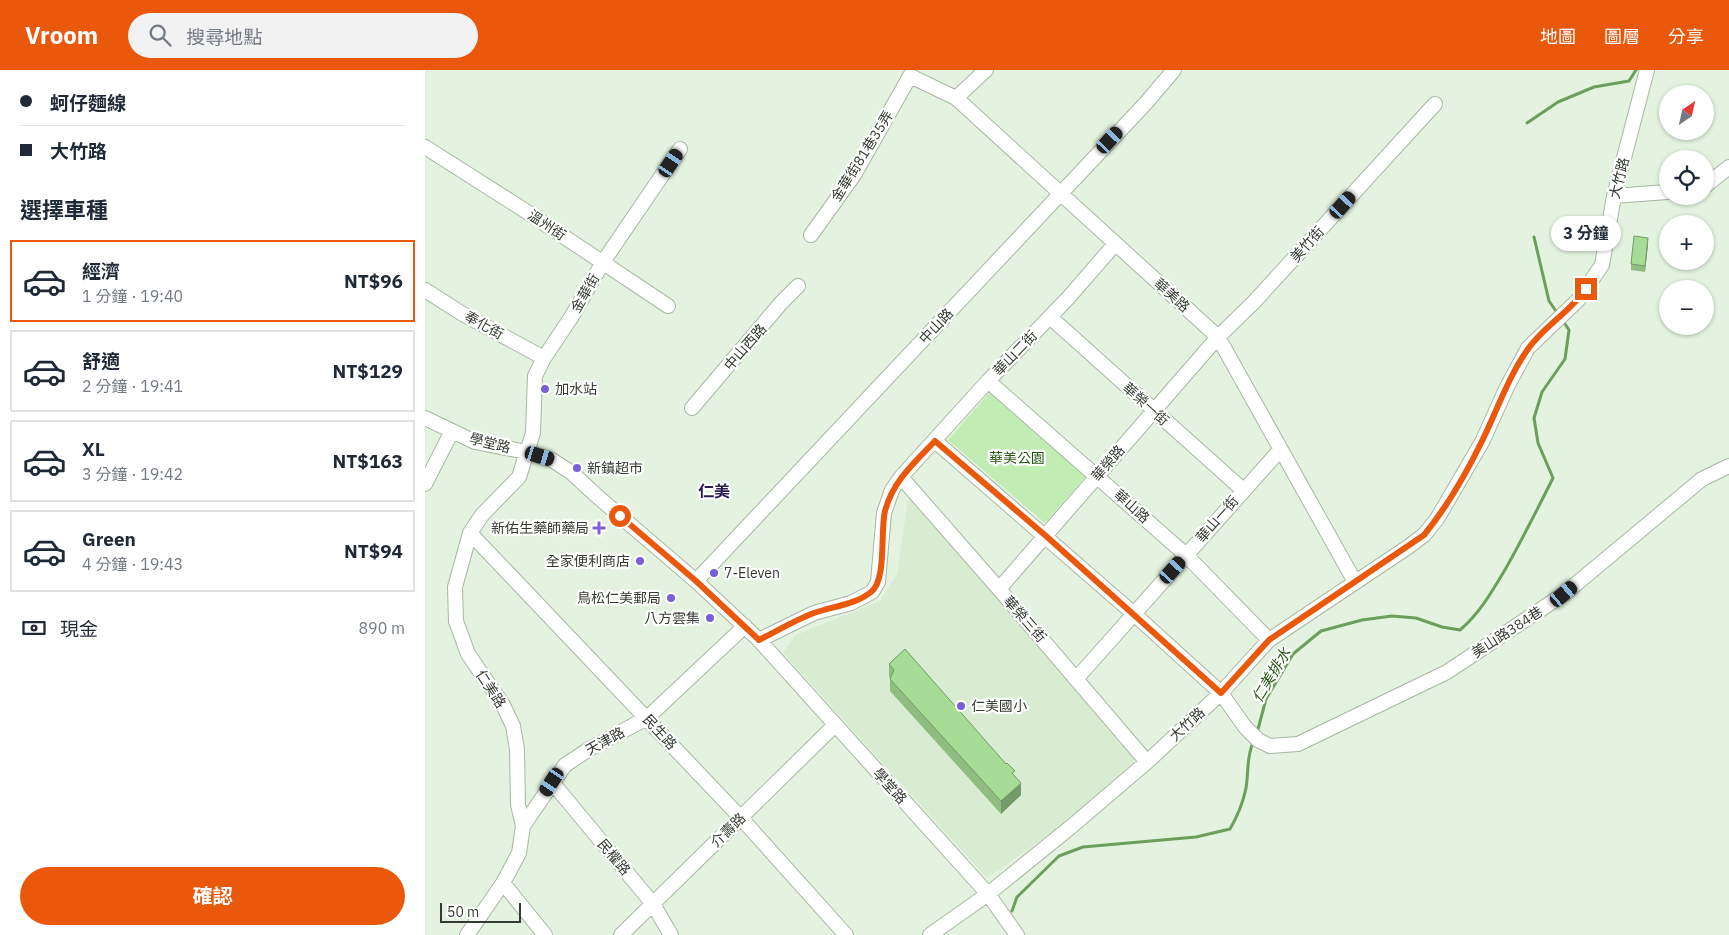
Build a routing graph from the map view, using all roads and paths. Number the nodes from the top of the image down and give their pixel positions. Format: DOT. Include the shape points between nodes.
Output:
graph roads {
  1 [pos="985,70"];
  2 [pos="1175,70"];
  3 [pos="1647,70"];
  4 [pos="910,76"];
  5 [pos="956,98"];
  6 [pos="1435,104"];
  7 [pos="425,147"];
  8 [pos="680,148"];
  9 [pos="1729,167"];
  10 [pos="1714,179"];
  11 [pos="1659,193"];
  12 [pos="1060,194"];
  13 [pos="1614,196"];
  14 [pos="811,235"];
  15 [pos="1115,244"];
  16 [pos="603,262"];
  17 [pos="799,286"];
  18 [pos="425,290"];
  19 [pos="668,306"];
  20 [pos="1050,317"];
  21 [pos="1218,338"];
  22 [pos="544,358"];
  23 [pos="988,381"];
  24 [pos="692,408"];
  25 [pos="1154,411"];
  26 [pos="425,418"];
  27 [pos="452,431"];
  28 [pos="935,441"];
  29 [pos="1280,450"];
  30 [pos="527,452"];
  31 [pos="1729,466"];
  32 [pos="1098,476"];
  33 [pos="901,477"];
  34 [pos="425,484"];
  35 [pos="1243,490"];
  36 [pos="470,533"];
  37 [pos="1046,536"];
  38 [pos="1186,555"];
  39 [pos="696,581"];
  40 [pos="1355,582"];
  41 [pos="999,589"];
  42 [pos="1134,614"];
  43 [pos="745,626"];
  44 [pos="759,640"];
  45 [pos="1269,640"];
  46 [pos="1076,679"];
  47 [pos="1221,693"];
  48 [pos="647,718"];
  49 [pos="835,725"];
  50 [pos="1147,762"];
  51 [pos="552,782"];
  52 [pos="741,818"];
  53 [pos="523,826"];
  54 [pos="503,882"];
  55 [pos="988,894"];
  56 [pos="653,904"];
  57 [pos="467,935"];
  58 [pos="545,935"];
  59 [pos="621,935"];
  60 [pos="671,935"];
  61 [pos="846,935"];
  62 [pos="930,935"];
  63 [pos="1017,935"];
  1 -- 5 [label="street"];
  2 -- 12 [label="street, 中山路"];
  3 -- 13 [label="street, 大竹路"];
  4 -- 5 [label="street, 華美路"];
  4 -- 14 [label="street, 金華街81巷35弄" via="853,174"];
  5 -- 12 [label="street, 華美路"];
  6 -- 21 [label="street, 美竹街"];
  7 -- 16 [label="street, 溫州街"];
  8 -- 16 [label="street, 金華街"];
  9 -- 10 [label="street"];
  11 -- 13 [label="street"];
  12 -- 15 [label="street, 華美路"];
  12 -- 39 [label="street, 中山路"];
  13 -- 40 [label="street, 大竹路" via="1602,265 1577,300 1528,348 1482,442 1437,519 1424,535"];
  15 -- 20 [label="street, 華山二街"];
  15 -- 21 [label="street, 華美路"];
  16 -- 19 [label="street, 溫州街"];
  16 -- 22 [label="street, 金華街"];
  17 -- 24 [label="street, 中山西路"];
  18 -- 22 [label="street, 奉化街"];
  20 -- 23 [label="street, 華山二街"];
  20 -- 25 [label="street, 華榮一街"];
  21 -- 25 [label="street, 華榮路"];
  21 -- 29 [label="street, 華美路"];
  22 -- 30 [label="street, 金華街" via="535,376 533,433"];
  23 -- 28 [label="street, 華山二街"];
  23 -- 32 [label="street, 華山路"];
  25 -- 32 [label="street, 華榮路"];
  25 -- 35 [label="street, 華榮一街"];
  26 -- 27 [label="street, 學堂路"];
  27 -- 30 [label="street, 學堂路" via="475,442"];
  27 -- 34 [label="street"];
  28 -- 33 [label="street, 華山二街"];
  28 -- 37 [label="street"];
  29 -- 35 [label="street, 華山一街"];
  29 -- 40 [label="street, 華美路"];
  30 -- 36 [label="street, 仁美路" via="519,477 482,515"];
  30 -- 39 [label="street, 學堂路" via="552,460 572,473"];
  31 -- 47 [label="street, 美山路384巷" via="1702,479 1564,594 1447,672 1298,744 1270,746 1259,740 1245,727"];
  32 -- 37 [label="street, 華榮路"];
  32 -- 38 [label="street, 華山路"];
  33 -- 41 [label="street, 華榮三街"];
  33 -- 44 [label="street, 華山二街" via="892,490 885,513 878,582 872,592 851,603 813,613"];
  35 -- 38 [label="street, 華山一街"];
  36 -- 48 [label="street, 民生路"];
  36 -- 53 [label="street, 仁美路" via="455,587 456,621 467,654 503,705 513,726 517,749 518,805"];
  37 -- 41 [label="street, 華榮路"];
  37 -- 42 [label="street"];
  38 -- 42 [label="street, 華山一街"];
  38 -- 45 [label="street, 華山路"];
  39 -- 43 [label="street, 學堂路"];
  40 -- 45 [label="street, 大竹路"];
  41 -- 46 [label="street, 華榮三街"];
  42 -- 46 [label="street, 華山一街"];
  42 -- 47 [label="street"];
  43 -- 44 [label="street, 學堂路"];
  43 -- 48 [label="street, 天津路"];
  44 -- 49 [label="street, 學堂路"];
  45 -- 47 [label="street, 大竹路"];
  46 -- 50 [label="street, 華榮三街"];
  47 -- 50 [label="street, 大竹路"];
  48 -- 51 [label="street, 天津路" via="565,765"];
  48 -- 52 [label="street, 民生路"];
  49 -- 52 [label="street, 介壽路"];
  49 -- 55 [label="street, 學堂路"];
  50 -- 55 [label="street, 大竹路"];
  51 -- 53 [label="street, 天津路"];
  51 -- 56 [label="street, 民權路"];
  52 -- 56 [label="street, 介壽路"];
  52 -- 61 [label="street, 民生路"];
  53 -- 54 [label="street, 仁美路" via="519,854"];
  54 -- 57 [label="street, 仁美路"];
  54 -- 58 [label="street"];
  55 -- 62 [label="street, 大竹路"];
  55 -- 63 [label="street, 學堂路"];
  56 -- 59 [label="street, 介壽路"];
  56 -- 60 [label="street, 民權路"];
}
